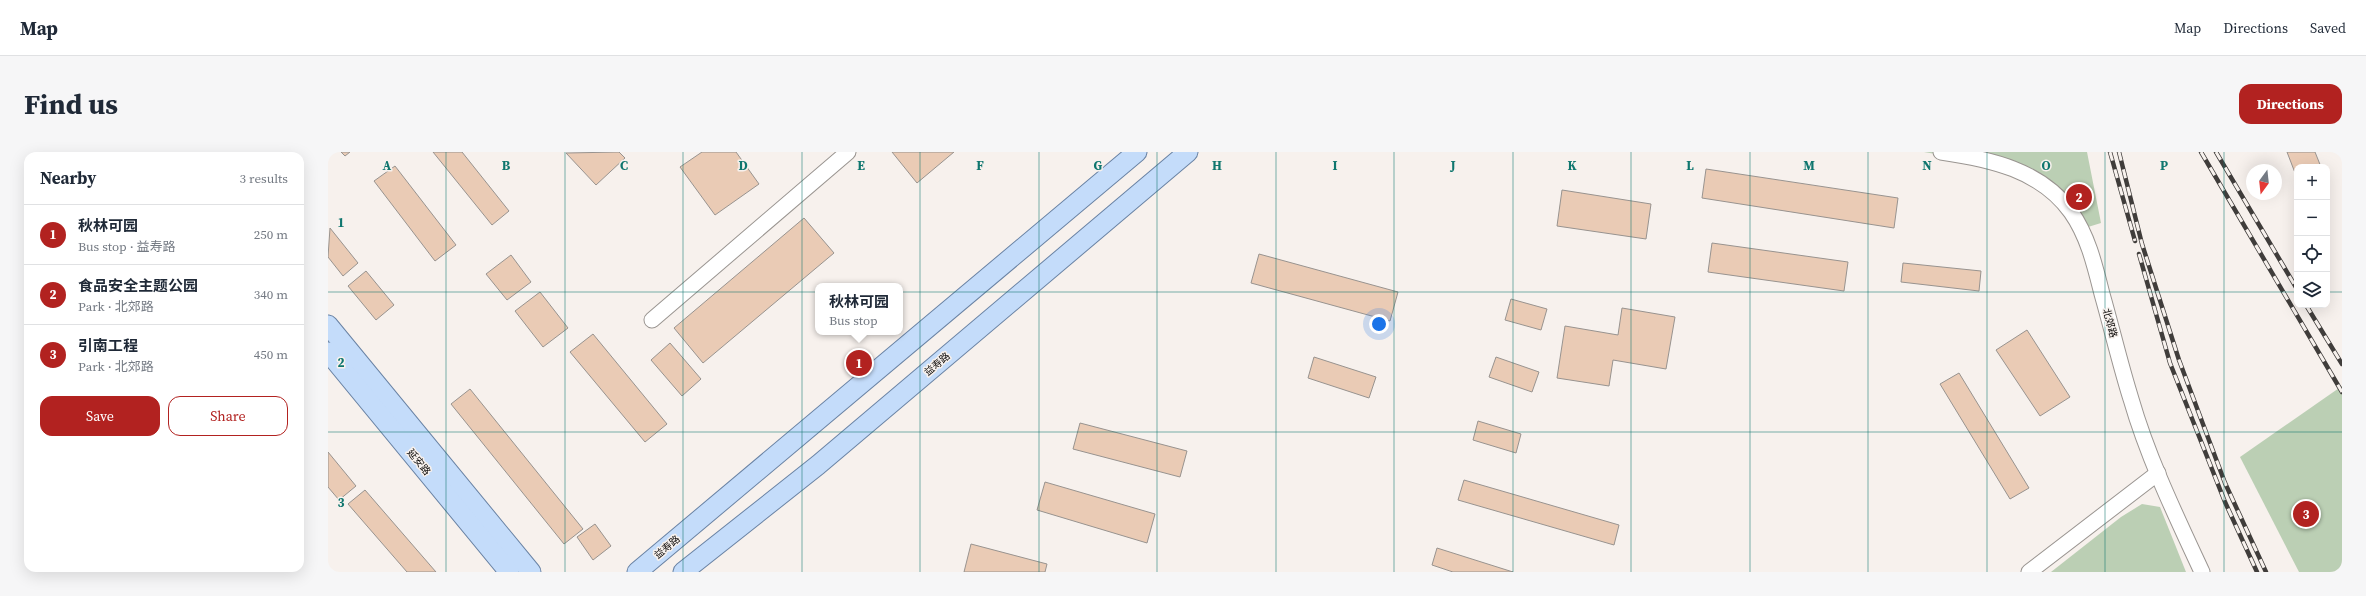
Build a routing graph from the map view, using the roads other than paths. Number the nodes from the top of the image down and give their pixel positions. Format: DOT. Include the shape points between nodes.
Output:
graph roads {
  1 [pos="848,152"];
  2 [pos="1137,152"];
  3 [pos="1188,152"];
  4 [pos="1941,152"];
  5 [pos="652,320"];
  6 [pos="328,325"];
  7 [pos="328,352"];
  8 [pos="2158,473"];
  9 [pos="509,572"];
  10 [pos="531,572"];
  11 [pos="637,572"];
  12 [pos="683,572"];
  13 [pos="2029,572"];
  14 [pos="2202,572"];
  1 -- 5 [label="street"];
  2 -- 11 [label="main road, 益寿路"];
  3 -- 12 [label="main road, 益寿路" via="818,465"];
  4 -- 8 [label="street, 北郊路" via="1982,158 2021,171 2048,188 2071,212 2091,252 2131,400"];
  6 -- 10 [label="main road"];
  7 -- 9 [label="main road, 延安路"];
  8 -- 13 [label="street"];
  8 -- 14 [label="street, 北郊路"];
}
